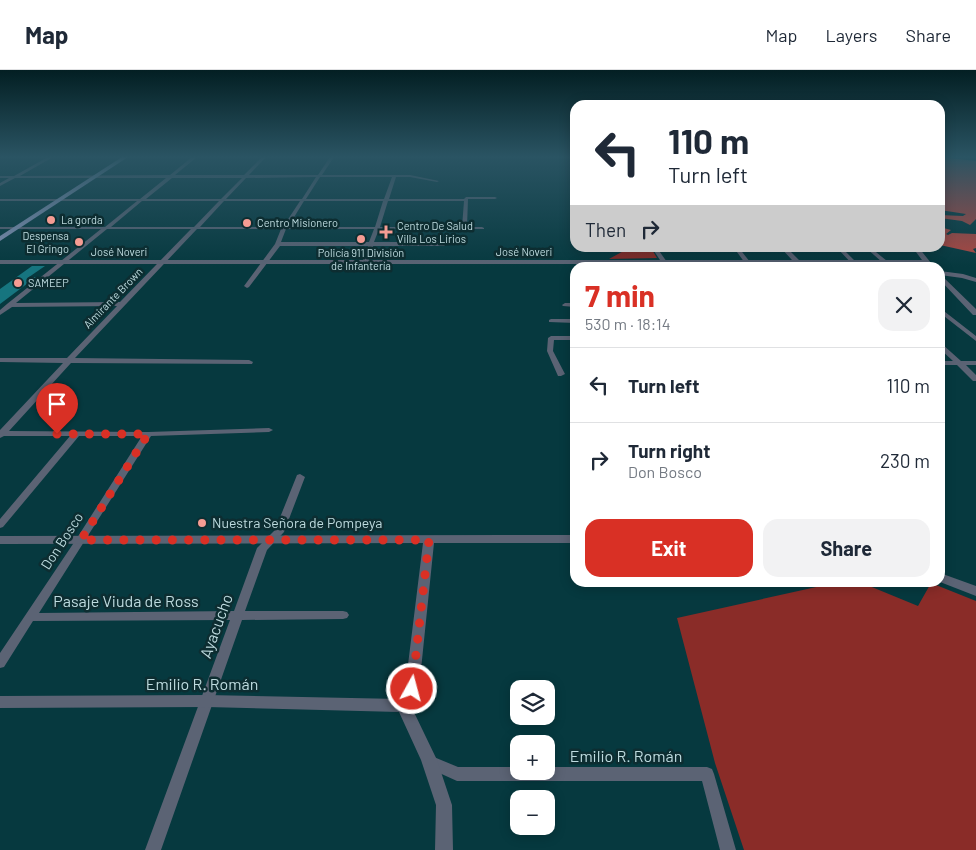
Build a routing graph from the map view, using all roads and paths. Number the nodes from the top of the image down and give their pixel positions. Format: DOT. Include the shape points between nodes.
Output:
graph roads {
  1 [pos="67,193"];
  2 [pos="150,193"];
  3 [pos="230,193"];
  4 [pos="308,193"];
  5 [pos="388,193"];
  6 [pos="496,198"];
  7 [pos="466,199"];
  8 [pos="0,200"];
  9 [pos="56,200"];
  10 [pos="142,200"];
  11 [pos="223,200"];
  12 [pos="304,200"];
  13 [pos="386,200"];
  14 [pos="285,227"];
  15 [pos="0,228"];
  16 [pos="13,228"];
  17 [pos="107,228"];
  18 [pos="197,228"];
  19 [pos="376,228"];
  20 [pos="464,228"];
  21 [pos="482,228"];
  22 [pos="0,234"];
  23 [pos="0,239"];
  24 [pos="278,244"];
  25 [pos="370,244"];
  26 [pos="444,244"];
  27 [pos="658,252"];
  28 [pos="740,252"];
  29 [pos="787,252"];
  30 [pos="844,252"];
  31 [pos="873,252"];
  32 [pos="919,252"];
  33 [pos="854,261"];
  34 [pos="0,262"];
  35 [pos="63,262"];
  36 [pos="164,262"];
  37 [pos="265,262"];
  38 [pos="365,262"];
  39 [pos="664,262"];
  40 [pos="747,262"];
  41 [pos="796,262"];
  42 [pos="884,262"];
  43 [pos="928,262"];
  44 [pos="570,264"];
  45 [pos="945,275"];
  46 [pos="945,280"];
  47 [pos="976,280"];
  48 [pos="247,286"];
  49 [pos="122,304"];
  50 [pos="0,305"];
  51 [pos="10,305"];
  52 [pos="565,305"];
  53 [pos="570,305"];
  54 [pos="0,313"];
  55 [pos="976,313"];
  56 [pos="945,314"];
  57 [pos="551,321"];
  58 [pos="570,321"];
  59 [pos="570,338"];
  60 [pos="976,338"];
  61 [pos="945,350"];
  62 [pos="0,360"];
  63 [pos="69,360"];
  64 [pos="249,362"];
  65 [pos="945,363"];
  66 [pos="976,363"];
  67 [pos="960,364"];
  68 [pos="561,374"];
  69 [pos="976,379"];
  70 [pos="269,430"];
  71 [pos="0,434"];
  72 [pos="76,434"];
  73 [pos="148,434"];
  74 [pos="300,477"];
  75 [pos="0,525"];
  76 [pos="272,539"];
  77 [pos="570,539"];
  78 [pos="0,540"];
  79 [pos="81,540"];
  80 [pos="429,540"];
  81 [pos="945,579"];
  82 [pos="976,591"];
  83 [pos="343,615"];
  84 [pos="238,617"];
  85 [pos="30,618"];
  86 [pos="0,663"];
  87 [pos="207,701"];
  88 [pos="0,702"];
  89 [pos="404,706"];
  90 [pos="429,760"];
  91 [pos="153,850"];
  92 [pos="444,850"];
  93 [pos="728,850"];
  1 -- 9 [label="main road"];
  2 -- 10 [label="street"];
  3 -- 11 [label="street, Almirante Brown"];
  4 -- 12 [label="street"];
  5 -- 13 [label="street"];
  6 -- 7 [label="street"];
  7 -- 13 [label="street"];
  7 -- 20 [label="street"];
  8 -- 9 [label="street"];
  9 -- 10 [label="street"];
  9 -- 16 [label="main road"];
  10 -- 11 [label="street"];
  10 -- 17 [label="street"];
  11 -- 12 [label="street"];
  11 -- 18 [label="street, Almirante Brown"];
  12 -- 13 [label="street"];
  12 -- 14 [label="street"];
  13 -- 19 [label="street"];
  14 -- 18 [label="street"];
  14 -- 19 [label="street"];
  14 -- 24 [label="street"];
  15 -- 16 [label="street"];
  16 -- 17 [label="street"];
  16 -- 22 [label="main road"];
  16 -- 23 [label="main road"];
  17 -- 18 [label="street"];
  17 -- 35 [label="street"];
  18 -- 36 [label="street, Almirante Brown"];
  19 -- 20 [label="street"];
  19 -- 25 [label="street"];
  20 -- 21 [label="street"];
  24 -- 25 [label="street"];
  24 -- 37 [label="street"];
  25 -- 26 [label="street"];
  25 -- 38 [label="street"];
  27 -- 39 [label="street"];
  28 -- 40 [label="street"];
  29 -- 41 [label="street"];
  30 -- 33 [label="street"];
  31 -- 42 [label="street"];
  32 -- 43 [label="street"];
  33 -- 41 [label="street, José Noveri"];
  33 -- 42 [label="street, José Noveri"];
  34 -- 35 [label="street, José Noveri"];
  35 -- 36 [label="street, José Noveri"];
  35 -- 51 [label="street"];
  36 -- 37 [label="street, José Noveri"];
  36 -- 49 [label="street, Almirante Brown"];
  37 -- 38 [label="street, José Noveri"];
  37 -- 48 [label="street"];
  38 -- 44 [label="street, José Noveri"];
  40 -- 41 [label="street, José Noveri"];
  45 -- 47 [label="street"];
  46 -- 55 [label="street"];
  49 -- 51 [label="street"];
  49 -- 63 [label="street, Almirante Brown"];
  50 -- 51 [label="street"];
  51 -- 54 [label="street"];
  52 -- 53 [label="street"];
  56 -- 60 [label="street"];
  57 -- 58 [label="street"];
  59 -- 68 [label="street" via="551,338 550,351"];
  61 -- 67 [label="street"];
  62 -- 63 [label="street"];
  63 -- 64 [label="street"];
  63 -- 71 [label="street, Almirante Brown"];
  65 -- 67 [label="street"];
  66 -- 67 [label="street"];
  67 -- 69 [label="street"];
  70 -- 73 [label="street"];
  71 -- 72 [label="street"];
  72 -- 73 [label="street"];
  72 -- 75 [label="street"];
  73 -- 79 [label="street, Don Bosco"];
  74 -- 76 [label="street, Ayacucho" via="279,532"];
  76 -- 79 [label="street"];
  76 -- 80 [label="street"];
  76 -- 84 [label="street, Ayacucho" via="262,548"];
  77 -- 80 [label="street"];
  78 -- 79 [label="street"];
  79 -- 85 [label="street, Don Bosco"];
  80 -- 89 [label="street" via="412,689"];
  81 -- 82 [label="street"];
  83 -- 84 [label="street, Pasaje Viuda de Ross"];
  84 -- 85 [label="street, Pasaje Viuda de Ross"];
  84 -- 87 [label="street, Ayacucho"];
  85 -- 86 [label="street, Don Bosco"];
  87 -- 88 [label="street, Emilio R. Román"];
  87 -- 89 [label="street, Emilio R. Román"];
  87 -- 91 [label="street, Ayacucho"];
  89 -- 90 [label="street"];
  90 -- 92 [label="street" via="444,805"];
  90 -- 93 [label="street, Emilio R. Román" via="457,774 707,774"];
}
